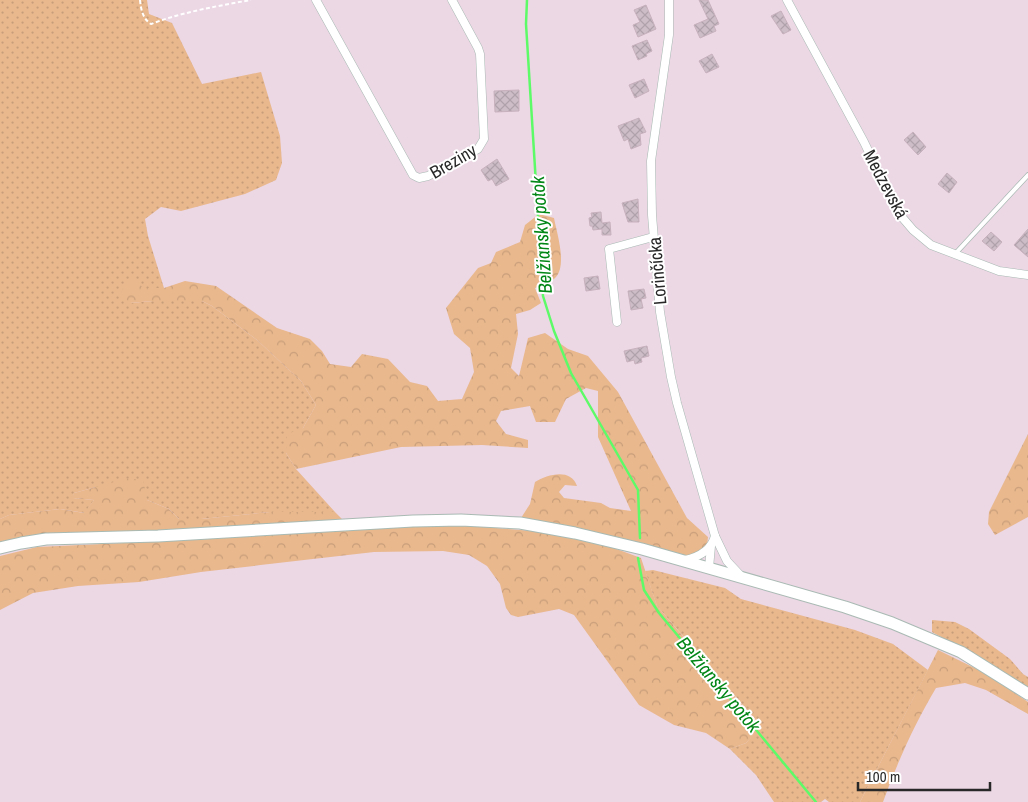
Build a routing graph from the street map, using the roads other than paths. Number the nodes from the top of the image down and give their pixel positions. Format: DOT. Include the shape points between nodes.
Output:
graph roads {
  1 [pos="316,0"];
  2 [pos="452,0"];
  3 [pos="668,0"];
  4 [pos="787,0"];
  5 [pos="1028,175"];
  6 [pos="653,237"];
  7 [pos="955,254"];
  8 [pos="1028,275"];
  9 [pos="617,322"];
  10 [pos="714,536"];
  11 [pos="711,546"];
  12 [pos="0,548"];
  13 [pos="722,552"];
  14 [pos="683,561"];
  15 [pos="713,569"];
  16 [pos="744,578"];
  17 [pos="1028,694"];
  1 -- 2 [label="street, Breziny" via="413,175 423,178 478,149 484,139 480,54"];
  3 -- 6 [label="street, Lorinčícka" via="669,35 651,161"];
  4 -- 7 [label="street, Medzevská" via="901,216 931,245"];
  5 -- 7 [label="lane"];
  6 -- 9 [label="street" via="609,249"];
  6 -- 10 [label="street, Lorinčícka" via="660,312 671,378"];
  7 -- 8 [label="street, Medzevská" via="999,271"];
  10 -- 11 [label="street"];
  10 -- 13 [label="street, Lorinčícka"];
  11 -- 14 [label="street"];
  11 -- 15 [label="street"];
  12 -- 14 [label="main road" via="53,539 476,520 549,527"];
  13 -- 15 [label="street"];
  13 -- 16 [label="street, Lorinčícka" via="731,567"];
  14 -- 15 [label="main road"];
  15 -- 16 [label="main road"];
  16 -- 17 [label="main road" via="844,607 935,640 985,666"];
}
